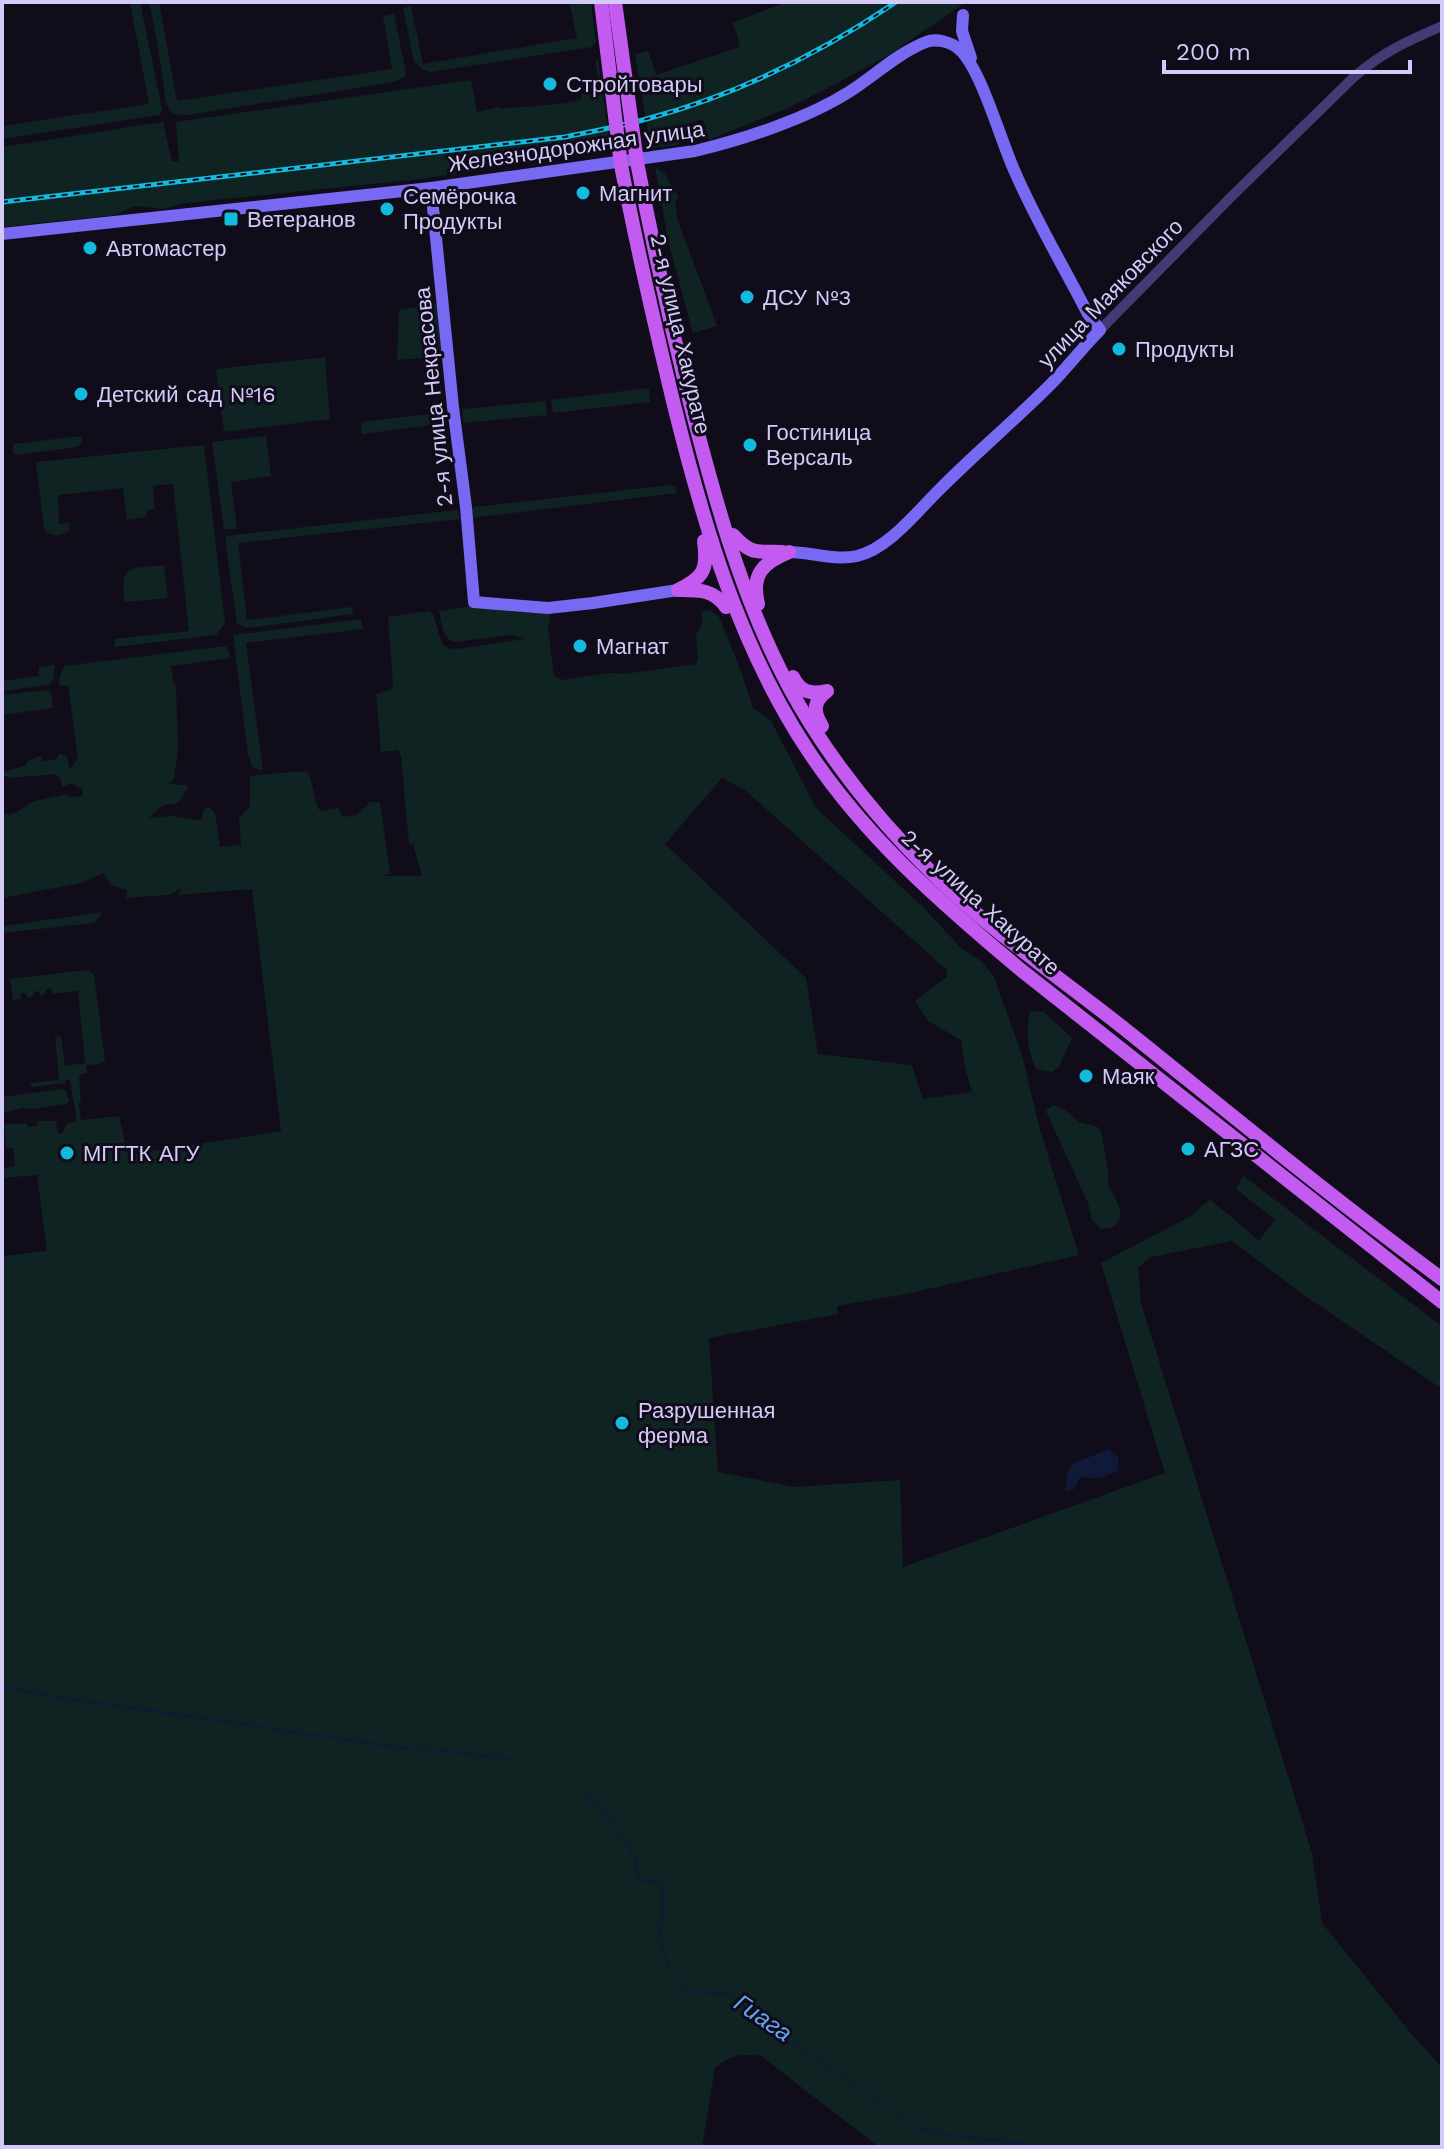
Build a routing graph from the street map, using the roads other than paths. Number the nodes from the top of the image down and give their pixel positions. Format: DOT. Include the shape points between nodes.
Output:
graph roads {
  1 [pos="601,2"];
  2 [pos="615,2"];
  3 [pos="963,15"];
  4 [pos="1442,26"];
  5 [pos="974,69"];
  6 [pos="431,188"];
  7 [pos="2,234"];
  8 [pos="1100,330"];
  9 [pos="709,473"];
  10 [pos="693,478"];
  11 [pos="733,535"];
  12 [pos="704,544"];
  13 [pos="793,552"];
  14 [pos="678,590"];
  15 [pos="757,608"];
  16 [pos="731,614"];
  17 [pos="796,683"];
  18 [pos="816,717"];
  19 [pos="957,895"];
  20 [pos="1442,1279"];
  21 [pos="1442,1302"];
  1 -- 10 [label="main road, 2-я улица Хакурате, bridge" via="621,165"];
  2 -- 9 [label="main road, 2-я улица Хакурате, bridge" via="637,162"];
  3 -- 5 [label="main road" via="962,31"];
  4 -- 8 [label="street, улица Маяковского" via="1393,48 1355,76"];
  5 -- 6 [label="main road, Железнодорожная улица" via="958,48 928,41 818,110 718,145"];
  5 -- 8 [label="main road, Железнодорожная улица" via="1015,173"];
  6 -- 7 [label="main road, Железнодорожная улица"];
  6 -- 14 [label="main road, 2-я улица Некрасова" via="474,602 548,608"];
  8 -- 13 [label="main road, улица Маяковского" via="883,543 856,556"];
  9 -- 11 [label="main road"];
  9 -- 15 [label="main road, 2-я улица Хакурате" via="727,538"];
  10 -- 12 [label="main road"];
  10 -- 16 [label="main road, 2-я улица Хакурате"];
  11 -- 13 [label="main road" via="757,553"];
  11 -- 15 [label="main road"];
  12 -- 14 [label="main road" via="707,561 701,575"];
  12 -- 16 [label="main road"];
  13 -- 15 [label="main road" via="768,562 758,573"];
  14 -- 16 [label="main road" via="712,593"];
  15 -- 17 [label="main road"];
  15 -- 19 [label="main road, 2-я улица Хакурате" via="791,691 830,752 887,825"];
  16 -- 21 [label="main road, 2-я улица Хакурате" via="807,749 839,794 912,875 989,943"];
  17 -- 18 [label="main road"];
  17 -- 18 [label="main road" via="806,692 827,691 817,699"];
  18 -- 19 [label="main road" via="858,778"];
  19 -- 20 [label="main road, 2-я улица Хакурате"];
}
